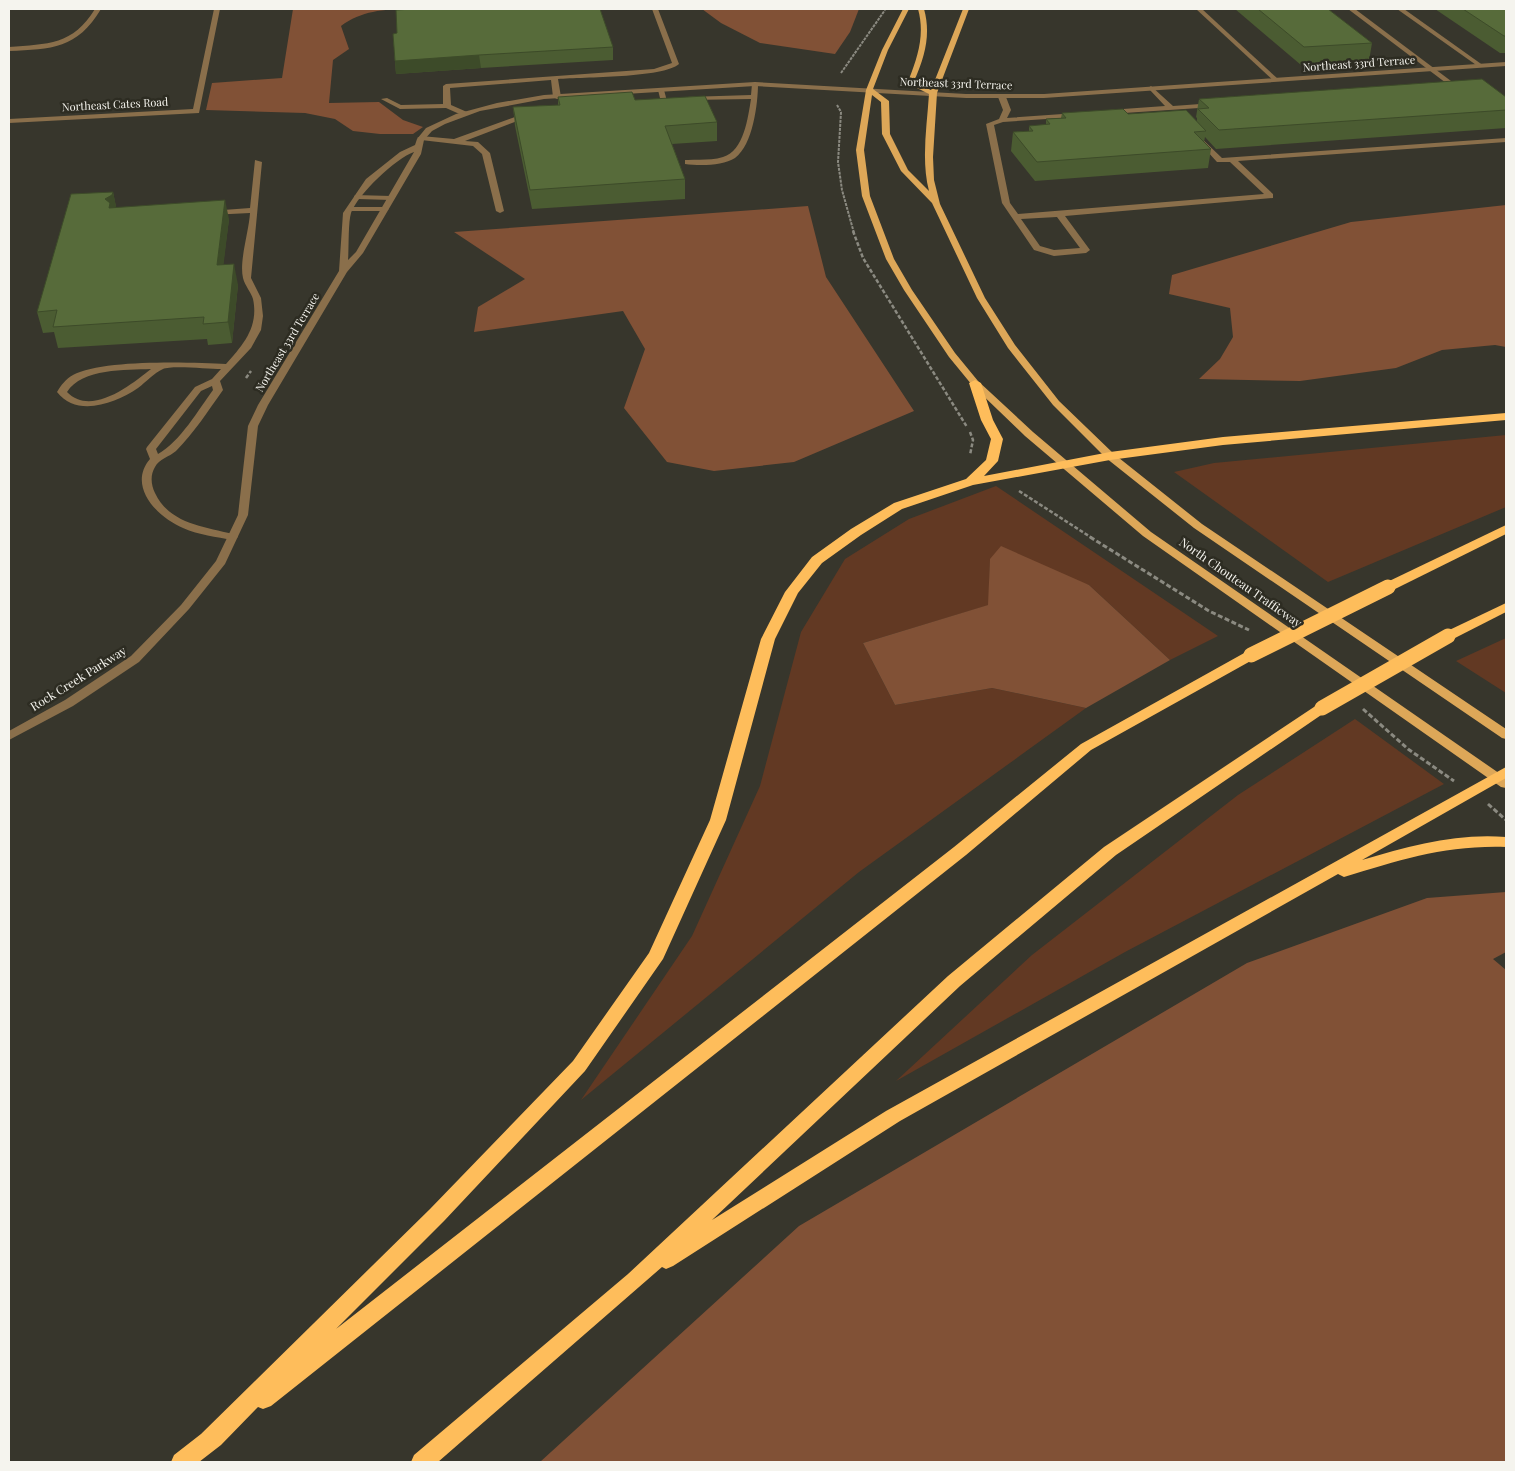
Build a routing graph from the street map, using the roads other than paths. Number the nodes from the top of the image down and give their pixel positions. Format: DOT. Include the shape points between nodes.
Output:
graph roads {
  1 [pos="98,9"];
  2 [pos="217,9"];
  3 [pos="655,9"];
  4 [pos="906,9"];
  5 [pos="921,9"];
  6 [pos="966,9"];
  7 [pos="1199,9"];
  8 [pos="1351,9"];
  9 [pos="1400,9"];
  10 [pos="9,49"];
  11 [pos="1506,64"];
  12 [pos="1481,66"];
  13 [pos="1431,69"];
  14 [pos="554,78"];
  15 [pos="1276,80"];
  16 [pos="755,84"];
  17 [pos="1151,88"];
  18 [pos="1447,88"];
  19 [pos="660,90"];
  20 [pos="869,90"];
  21 [pos="933,93"];
  22 [pos="557,96"];
  23 [pos="756,97"];
  24 [pos="1002,97"];
  25 [pos="385,99"];
  26 [pos="681,99"];
  27 [pos="667,101"];
  28 [pos="655,104"];
  29 [pos="1220,104"];
  30 [pos="447,106"];
  31 [pos="1171,108"];
  32 [pos="534,113"];
  33 [pos="1102,113"];
  34 [pos="464,114"];
  35 [pos="1082,114"];
  36 [pos="1177,114"];
  37 [pos="669,116"];
  38 [pos="1002,120"];
  39 [pos="9,121"];
  40 [pos="1196,134"];
  41 [pos="1506,140"];
  42 [pos="456,141"];
  43 [pos="421,142"];
  44 [pos="1233,160"];
  45 [pos="258,162"];
  46 [pos="688,162"];
  47 [pos="358,197"];
  48 [pos="391,198"];
  49 [pos="936,204"];
  50 [pos="350,209"];
  51 [pos="384,209"];
  52 [pos="254,210"];
  53 [pos="500,212"];
  54 [pos="204,213"];
  55 [pos="1059,214"];
  56 [pos="1016,217"];
  57 [pos="343,271"];
  58 [pos="162,365"];
  59 [pos="228,367"];
  60 [pos="215,381"];
  61 [pos="975,383"];
  62 [pos="1506,417"];
  63 [pos="253,426"];
  64 [pos="1110,456"];
  65 [pos="155,458"];
  66 [pos="1064,464"];
  67 [pos="970,482"];
  68 [pos="1506,529"];
  69 [pos="233,537"];
  70 [pos="1506,607"];
  71 [pos="1506,735"];
  72 [pos="9,736"];
  73 [pos="1503,778"];
  74 [pos="1506,842"];
  75 [pos="1319,879"];
  76 [pos="636,1280"];
  77 [pos="206,1444"];
  78 [pos="182,1462"];
  79 [pos="422,1462"];
  1 -- 10 [label="street" via="85,30 75,38 62,43"];
  2 -- 39 [label="street, Northeast Cates Road" via="196,111"];
  3 -- 14 [label="street" via="676,64 654,71"];
  4 -- 20 [label="main road, North Chouteau Trafficway"];
  5 -- 21 [label="main road" via="924,18 923,51 912,79 917,86"];
  6 -- 21 [label="main road"];
  7 -- 15 [label="street"];
  8 -- 13 [label="street"];
  9 -- 12 [label="street"];
  11 -- 12 [label="street, Northeast 33rd Terrace"];
  12 -- 13 [label="street, Northeast 33rd Terrace"];
  13 -- 15 [label="street, Northeast 33rd Terrace"];
  13 -- 18 [label="street" via="1461,88"];
  14 -- 22 [label="street"];
  14 -- 30 [label="street" via="446,86"];
  15 -- 17 [label="street, Northeast 33rd Terrace"];
  16 -- 19 [label="street, Northeast 33rd Terrace"];
  16 -- 20 [label="street, Northeast 33rd Terrace"];
  16 -- 23 [label="street"];
  17 -- 24 [label="street, Northeast 33rd Terrace"];
  17 -- 31 [label="street"];
  19 -- 22 [label="street, Northeast 33rd Terrace"];
  19 -- 27 [label="street"];
  20 -- 21 [label="street, Northeast 33rd Terrace"];
  20 -- 49 [label="main road" via="885,101 886,134 905,171"];
  20 -- 61 [label="main road, North Chouteau Trafficway" via="860,150 866,196 890,259 908,290 934,331"];
  21 -- 24 [label="street, Northeast 33rd Terrace"];
  21 -- 49 [label="main road" via="929,157"];
  22 -- 34 [label="street, Northeast 33rd Terrace" via="510,102"];
  23 -- 26 [label="street"];
  23 -- 46 [label="street" via="736,153 723,159"];
  24 -- 38 [label="street" via="1007,110"];
  25 -- 30 [label="street" via="400,107"];
  27 -- 28 [label="street"];
  27 -- 37 [label="street"];
  29 -- 31 [label="street"];
  30 -- 34 [label="street"];
  31 -- 33 [label="street"];
  31 -- 36 [label="street"];
  32 -- 42 [label="street"];
  34 -- 43 [label="street, Northeast 33rd Terrace" via="432,128"];
  35 -- 38 [label="street"];
  38 -- 56 [label="street" via="990,124 1006,203"];
  40 -- 44 [label="street" via="1220,160"];
  41 -- 44 [label="street"];
  42 -- 43 [label="street"];
  42 -- 53 [label="street" via="475,144 486,153"];
  43 -- 47 [label="street, Northeast 33rd Terrace" via="369,181"];
  43 -- 48 [label="street, Northeast 33rd Terrace"];
  44 -- 55 [label="street" via="1270,196"];
  45 -- 52 [label="street"];
  47 -- 48 [label="street"];
  47 -- 50 [label="street, Northeast 33rd Terrace"];
  48 -- 51 [label="street, Northeast 33rd Terrace"];
  49 -- 64 [label="main road, North Chouteau Trafficway" via="981,298 1006,338 1056,403"];
  50 -- 51 [label="street"];
  50 -- 57 [label="street, Northeast 33rd Terrace" via="347,213"];
  51 -- 57 [label="street, Northeast 33rd Terrace" via="359,253"];
  52 -- 54 [label="street"];
  52 -- 59 [label="street" via="247,278 256,298 259,316 246,348"];
  55 -- 56 [label="street"];
  55 -- 56 [label="street" via="1086,250 1054,253 1037,248"];
  57 -- 63 [label="street, Northeast 33rd Terrace"];
  58 -- 58 [label="street" via="96,371 78,376 67,383 62,392 66,399 79,403 101,402 120,396"];
  58 -- 59 [label="street"];
  59 -- 60 [label="street"];
  60 -- 65 [label="street" via="218,390 171,450"];
  60 -- 65 [label="street" via="198,390 154,445 151,450"];
  61 -- 66 [label="main road, North Chouteau Trafficway"];
  61 -- 67 [label="highway" via="996,439 992,461"];
  62 -- 64 [label="highway" via="1223,441"];
  63 -- 69 [label="street, Rock Creek Parkway" via="243,515"];
  64 -- 66 [label="highway"];
  64 -- 71 [label="main road, North Chouteau Trafficway" via="1198,526"];
  65 -- 69 [label="street" via="147,472 146,489 160,510 176,522 200,532"];
  66 -- 67 [label="highway"];
  66 -- 73 [label="main road, North Chouteau Trafficway" via="1146,534"];
  67 -- 77 [label="highway" via="898,506 817,560 792,592 768,639 718,820 651,963 579,1066 437,1215"];
  68 -- 77 [label="highway, bridge" via="1250,655 1086,747 952,857"];
  69 -- 72 [label="street, Rock Creek Parkway" via="222,562 186,607 134,659 69,703"];
  70 -- 76 [label="highway, bridge" via="1322,708 1110,851 954,981"];
  73 -- 75 [label="highway"];
  74 -- 75 [label="highway" via="1489,840 1443,844"];
  75 -- 76 [label="highway" via="893,1116"];
  76 -- 79 [label="highway"];
  77 -- 78 [label="highway"];
}
